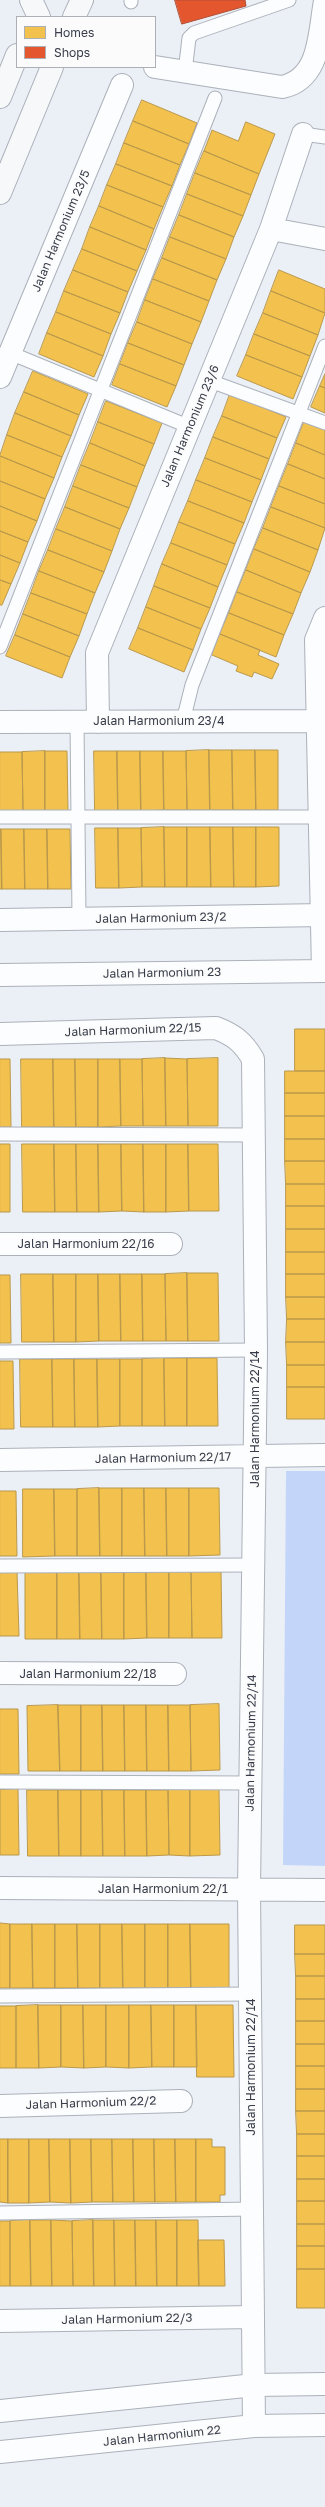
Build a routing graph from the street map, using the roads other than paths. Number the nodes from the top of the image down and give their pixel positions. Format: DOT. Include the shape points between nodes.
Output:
graph roads {
  1 [pos="289,0"];
  2 [pos="325,1"];
  3 [pos="16,58"];
  4 [pos="156,67"];
  5 [pos="52,68"];
  6 [pos="184,72"];
  7 [pos="122,85"];
  8 [pos="0,97"];
  9 [pos="215,98"];
  10 [pos="303,134"];
  11 [pos="325,138"];
  12 [pos="0,193"];
  13 [pos="271,229"];
  14 [pos="325,239"];
  15 [pos="325,346"];
  16 [pos="10,353"];
  17 [pos="0,377"];
  18 [pos="210,381"];
  19 [pos="100,389"];
  20 [pos="297,413"];
  21 [pos="325,423"];
  22 [pos="190,427"];
  23 [pos="325,618"];
  24 [pos="0,647"];
  25 [pos="183,721"];
  26 [pos="321,721"];
  27 [pos="0,722"];
  28 [pos="88,722"];
  29 [pos="0,817"];
  30 [pos="78,817"];
  31 [pos="322,817"];
  32 [pos="324,915"];
  33 [pos="79,919"];
  34 [pos="0,920"];
  35 [pos="324,971"];
  36 [pos="0,975"];
  37 [pos="0,1034"];
  38 [pos="253,1059"];
  39 [pos="0,1134"];
  40 [pos="253,1135"];
  41 [pos="0,1244"];
  42 [pos="171,1244"];
  43 [pos="256,1350"];
  44 [pos="0,1352"];
  45 [pos="325,1455"];
  46 [pos="255,1457"];
  47 [pos="0,1460"];
  48 [pos="255,1565"];
  49 [pos="0,1566"];
  50 [pos="0,1673"];
  51 [pos="175,1674"];
  52 [pos="0,1782"];
  53 [pos="250,1783"];
  54 [pos="0,1888"];
  55 [pos="249,1889"];
  56 [pos="325,1890"];
  57 [pos="250,1994"];
  58 [pos="0,1996"];
  59 [pos="181,2101"];
  60 [pos="0,2106"];
  61 [pos="252,2209"];
  62 [pos="0,2213"];
  63 [pos="253,2317"];
  64 [pos="0,2321"];
  65 [pos="325,2384"];
  66 [pos="255,2385"];
  67 [pos="0,2411"];
  68 [pos="325,2425"];
  69 [pos="254,2426"];
  70 [pos="0,2452"];
  1 -- 6 [label="lane" via="194,33 190,38"];
  2 -- 6 [label="street" via="314,60 308,73 291,85 282,86"];
  3 -- 8 [label="main road"];
  4 -- 6 [label="street"];
  5 -- 12 [label="main road"];
  7 -- 16 [label="street, Jalan Harmonium 23/5"];
  9 -- 19 [label="lane"];
  10 -- 11 [label="lane"];
  10 -- 13 [label="street, Jalan Harmonium 23/6"];
  13 -- 14 [label="street"];
  13 -- 18 [label="street, Jalan Harmonium 23/6"];
  15 -- 20 [label="lane"];
  16 -- 17 [label="street, Jalan Harmonium 23/5"];
  16 -- 19 [label="lane"];
  18 -- 20 [label="lane"];
  18 -- 22 [label="street, Jalan Harmonium 23/6"];
  19 -- 22 [label="lane"];
  19 -- 24 [label="lane"];
  20 -- 21 [label="lane"];
  20 -- 25 [label="lane" via="192,685"];
  22 -- 28 [label="street, Jalan Harmonium 23/6" via="97,653"];
  23 -- 26 [label="street" via="316,640"];
  25 -- 26 [label="street, Jalan Harmonium 23/4"];
  25 -- 28 [label="street, Jalan Harmonium 23/4"];
  26 -- 31 [label="street"];
  27 -- 28 [label="street, Jalan Harmonium 23/4"];
  28 -- 30 [label="lane"];
  29 -- 30 [label="lane"];
  30 -- 31 [label="lane"];
  30 -- 33 [label="lane"];
  31 -- 32 [label="street"];
  32 -- 33 [label="street, Jalan Harmonium 23/2"];
  32 -- 35 [label="street"];
  33 -- 34 [label="street, Jalan Harmonium 23/2"];
  35 -- 36 [label="street, Jalan Harmonium 23"];
  37 -- 38 [label="street, Jalan Harmonium 22/15" via="216,1028 232,1034 244,1044"];
  38 -- 40 [label="street, Jalan Harmonium 22/14"];
  39 -- 40 [label="lane"];
  40 -- 43 [label="street, Jalan Harmonium 22/14"];
  41 -- 42 [label="street, Jalan Harmonium 22/16"];
  43 -- 44 [label="lane"];
  43 -- 46 [label="street, Jalan Harmonium 22/14"];
  45 -- 46 [label="street, Jalan Harmonium 22/17"];
  46 -- 47 [label="street, Jalan Harmonium 22/17"];
  46 -- 48 [label="street, Jalan Harmonium 22/14"];
  48 -- 49 [label="lane"];
  48 -- 53 [label="street, Jalan Harmonium 22/14"];
  50 -- 51 [label="street, Jalan Harmonium 22/18"];
  52 -- 53 [label="lane"];
  53 -- 55 [label="street, Jalan Harmonium 22/14"];
  54 -- 55 [label="street, Jalan Harmonium 22/1"];
  55 -- 56 [label="street, Jalan Harmonium 22/1"];
  55 -- 57 [label="street, Jalan Harmonium 22/14"];
  57 -- 58 [label="lane"];
  57 -- 61 [label="street, Jalan Harmonium 22/14"];
  59 -- 60 [label="street, Jalan Harmonium 22/2"];
  61 -- 62 [label="lane"];
  61 -- 63 [label="street, Jalan Harmonium 22/14"];
  63 -- 64 [label="street, Jalan Harmonium 22/3"];
  63 -- 66 [label="street, Jalan Harmonium 22/14"];
  65 -- 66 [label="street"];
  66 -- 67 [label="street"];
  66 -- 69 [label="street, Jalan Harmonium 22/14"];
  68 -- 69 [label="street, Jalan Harmonium 22"];
  69 -- 70 [label="street, Jalan Harmonium 22"];
}
